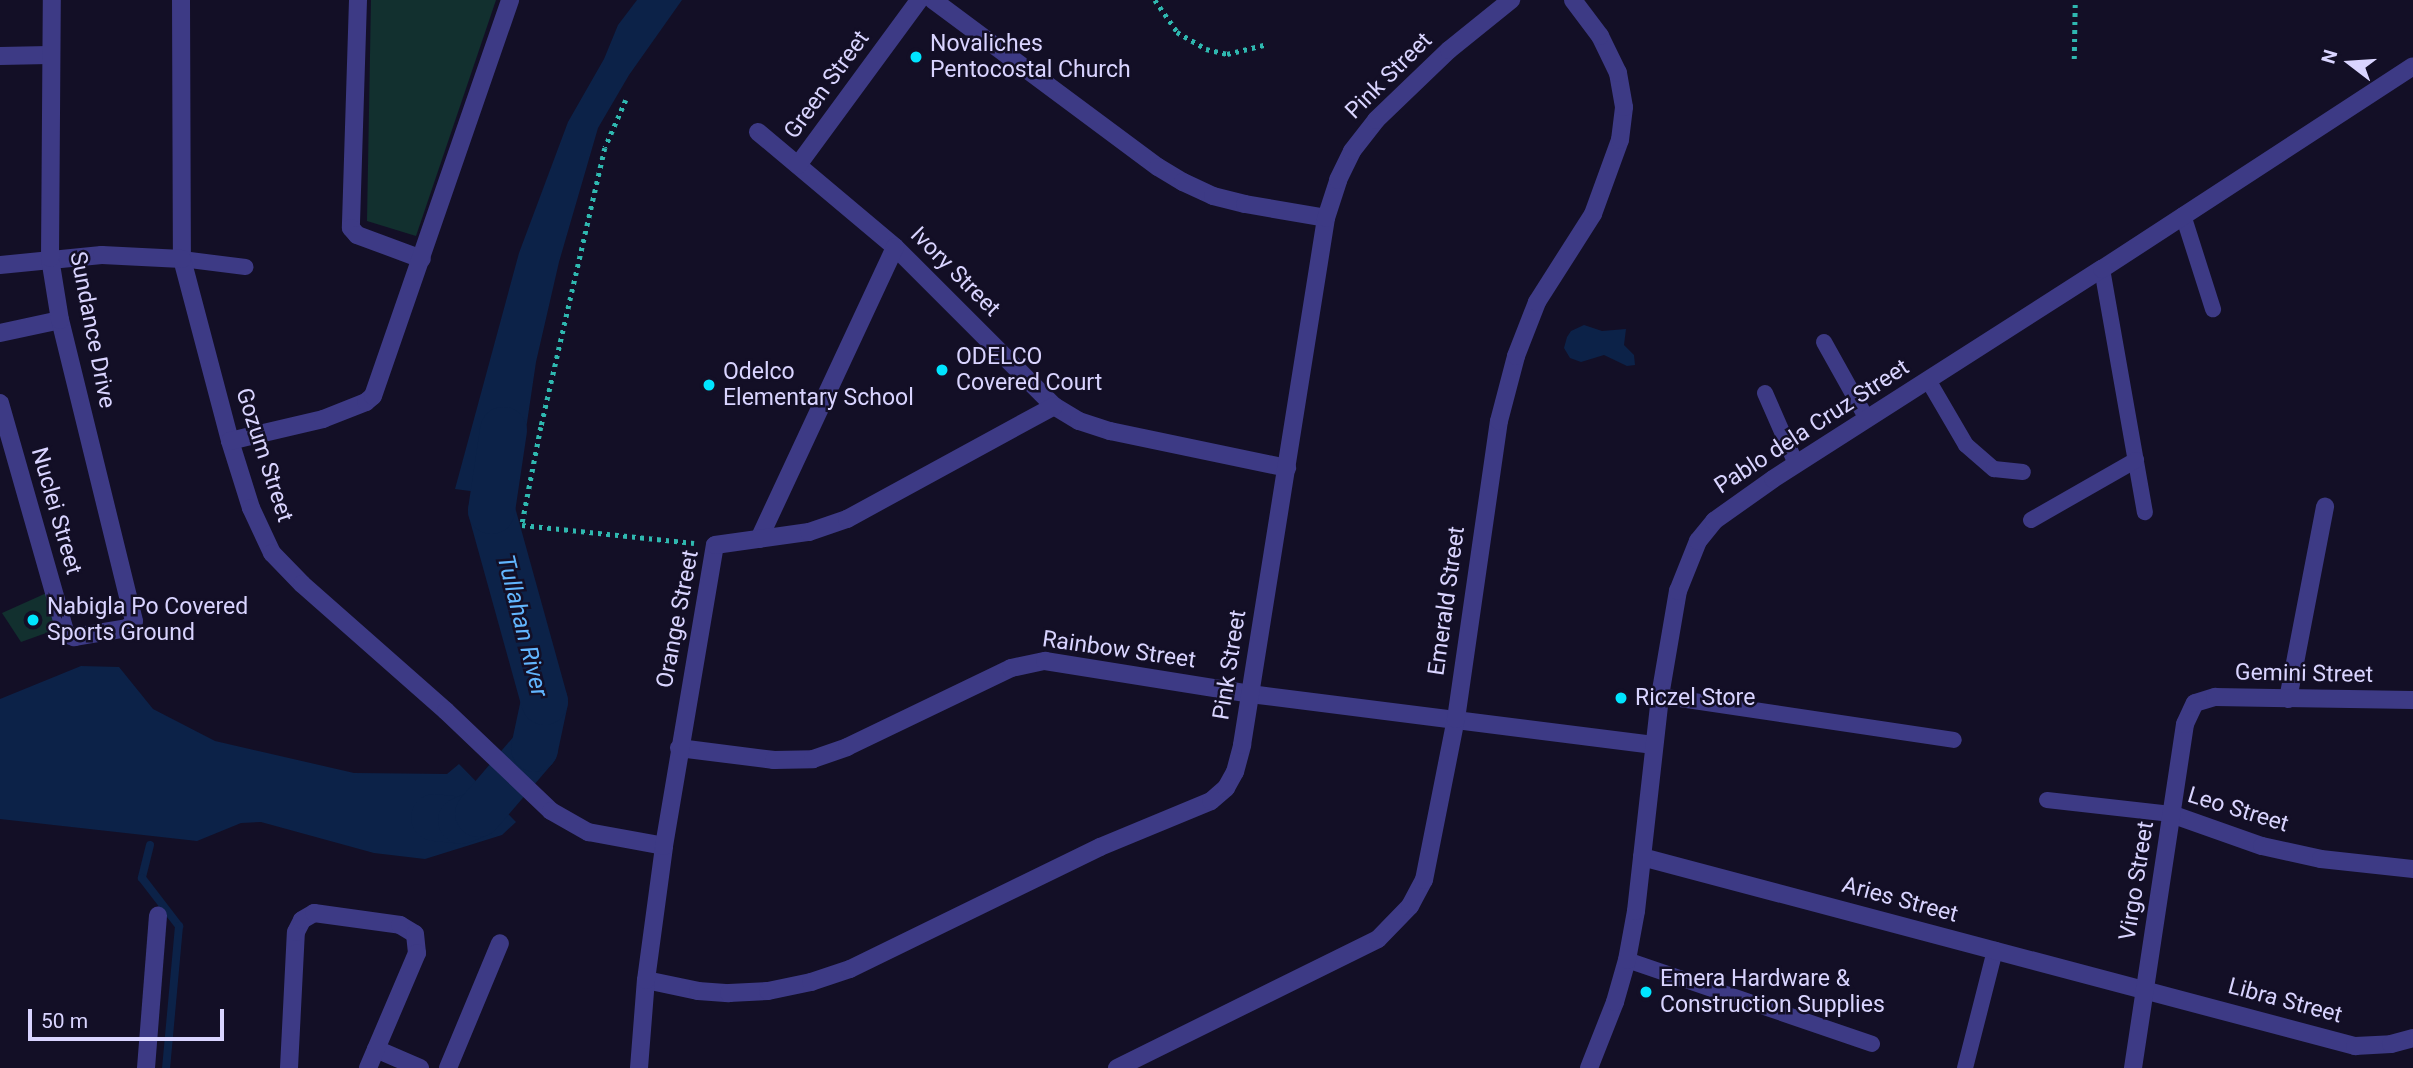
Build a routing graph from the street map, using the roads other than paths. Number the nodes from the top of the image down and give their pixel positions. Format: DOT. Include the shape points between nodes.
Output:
graph roads {
  1 [pos="52,0"];
  2 [pos="181,0"];
  3 [pos="358,0"];
  4 [pos="510,0"];
  5 [pos="919,0"];
  6 [pos="933,0"];
  7 [pos="1511,0"];
  8 [pos="1573,0"];
  9 [pos="49,55"];
  10 [pos="0,57"];
  11 [pos="2413,66"];
  12 [pos="758,132"];
  13 [pos="799,165"];
  14 [pos="2183,215"];
  15 [pos="1326,218"];
  16 [pos="895,247"];
  17 [pos="50,258"];
  18 [pos="182,258"];
  19 [pos="422,259"];
  20 [pos="0,265"];
  21 [pos="246,267"];
  22 [pos="2102,270"];
  23 [pos="2213,309"];
  24 [pos="60,320"];
  25 [pos="0,333"];
  26 [pos="1824,342"];
  27 [pos="1928,380"];
  28 [pos="1765,393"];
  29 [pos="0,403"];
  30 [pos="1054,406"];
  31 [pos="1867,419"];
  32 [pos="230,440"];
  33 [pos="2136,460"];
  34 [pos="1796,464"];
  35 [pos="1287,468"];
  36 [pos="2023,472"];
  37 [pos="2325,508"];
  38 [pos="2145,512"];
  39 [pos="2031,520"];
  40 [pos="759,539"];
  41 [pos="66,634"];
  42 [pos="1250,694"];
  43 [pos="1660,696"];
  44 [pos="2288,699"];
  45 [pos="2413,700"];
  46 [pos="2196,703"];
  47 [pos="1456,719"];
  48 [pos="1954,740"];
  49 [pos="1654,745"];
  50 [pos="678,748"];
  51 [pos="2047,800"];
  52 [pos="2171,814"];
  53 [pos="664,846"];
  54 [pos="1642,857"];
  55 [pos="2413,869"];
  56 [pos="158,915"];
  57 [pos="500,943"];
  58 [pos="1995,950"];
  59 [pos="1627,960"];
  60 [pos="646,980"];
  61 [pos="2145,989"];
  62 [pos="2413,1038"];
  63 [pos="1872,1044"];
  64 [pos="376,1049"];
  65 [pos="146,1068"];
  66 [pos="289,1068"];
  67 [pos="368,1068"];
  68 [pos="420,1068"];
  69 [pos="448,1068"];
  70 [pos="639,1068"];
  71 [pos="1117,1068"];
  72 [pos="1590,1068"];
  73 [pos="1965,1068"];
  74 [pos="2133,1068"];
  1 -- 9 [label="street, Sundance Drive"];
  2 -- 18 [label="street, Gozum Street"];
  3 -- 19 [label="street" via="351,228 357,235"];
  4 -- 19 [label="street"];
  5 -- 13 [label="street, Green Street"];
  6 -- 15 [label="street" via="1183,182 1213,196"];
  7 -- 15 [label="street, Pink Street" via="1449,50 1376,120 1352,150"];
  8 -- 47 [label="street, Emerald Street" via="1600,36 1618,73 1623,107 1620,139 1593,214 1537,302 1516,356 1486,499"];
  9 -- 10 [label="street"];
  9 -- 17 [label="street, Sundance Drive"];
  11 -- 14 [label="street, Pablo dela Cruz Street"];
  12 -- 13 [label="street, Ivory Street"];
  13 -- 16 [label="street, Ivory Street"];
  14 -- 22 [label="street, Pablo dela Cruz Street"];
  14 -- 23 [label="lane"];
  15 -- 35 [label="street, Pink Street"];
  16 -- 30 [label="street, Ivory Street"];
  16 -- 40 [label="street"];
  17 -- 18 [label="street"];
  17 -- 20 [label="street"];
  17 -- 24 [label="street, Sundance Drive"];
  18 -- 21 [label="lane"];
  18 -- 32 [label="street, Gozum Street"];
  19 -- 32 [label="street" via="373,397 323,419"];
  22 -- 27 [label="street, Pablo dela Cruz Street"];
  22 -- 33 [label="lane"];
  24 -- 25 [label="street"];
  24 -- 41 [label="street, Sundance Drive" via="134,621 128,628"];
  26 -- 31 [label="lane"];
  27 -- 31 [label="street, Pablo dela Cruz Street"];
  27 -- 36 [label="lane" via="1966,445 1994,469"];
  28 -- 34 [label="lane"];
  29 -- 41 [label="street, Nuclei Street"];
  30 -- 35 [label="street, Ivory Street" via="1079,421 1110,431"];
  30 -- 40 [label="street, Orange Street" via="847,520 809,532"];
  31 -- 34 [label="street, Pablo dela Cruz Street"];
  32 -- 53 [label="street, Gozum Street" via="251,508 272,553 302,584 567,822 588,832"];
  33 -- 38 [label="lane"];
  33 -- 39 [label="lane"];
  34 -- 43 [label="street, Pablo dela Cruz Street" via="1737,502 1698,541 1678,591"];
  35 -- 42 [label="street, Pink Street"];
  37 -- 44 [label="street"];
  40 -- 50 [label="street, Orange Street" via="715,545"];
  42 -- 47 [label="street, Rainbow Street"];
  42 -- 50 [label="street, Rainbow Street" via="1064,663 1028,663 813,759 774,760"];
  42 -- 60 [label="street, Pink Street" via="1235,772 1226,788 1210,801 1100,847 850,969 811,982 729,993"];
  43 -- 48 [label="lane"];
  43 -- 49 [label="street, Pablo dela Cruz Street"];
  44 -- 45 [label="street, Gemini Street"];
  44 -- 46 [label="street, Gemini Street" via="2215,697"];
  46 -- 52 [label="street, Virgo Street" via="2185,724"];
  47 -- 49 [label="street, Rainbow Street"];
  47 -- 71 [label="street, Emerald Street" via="1424,880 1410,906 1378,939"];
  49 -- 54 [label="street, Pablo dela Cruz Street"];
  50 -- 53 [label="street, Orange Street"];
  51 -- 52 [label="lane, Leo Street"];
  52 -- 55 [label="street, Leo Street" via="2262,846"];
  52 -- 61 [label="street, Virgo Street"];
  53 -- 60 [label="street, Orange Street"];
  54 -- 58 [label="street, Aries Street"];
  54 -- 59 [label="street, Pablo dela Cruz Street"];
  56 -- 65 [label="street"];
  57 -- 69 [label="street"];
  58 -- 61 [label="street, Aries Street"];
  58 -- 73 [label="lane"];
  59 -- 63 [label="lane"];
  59 -- 72 [label="street, Pablo dela Cruz Street"];
  60 -- 70 [label="street, Orange Street"];
  61 -- 62 [label="street, Libra Street" via="2355,1046"];
  61 -- 74 [label="street, Virgo Street"];
  64 -- 66 [label="street" via="417,953 415,934 400,925 313,913 302,920 296,932"];
  64 -- 67 [label="street"];
  64 -- 68 [label="street"];
}
